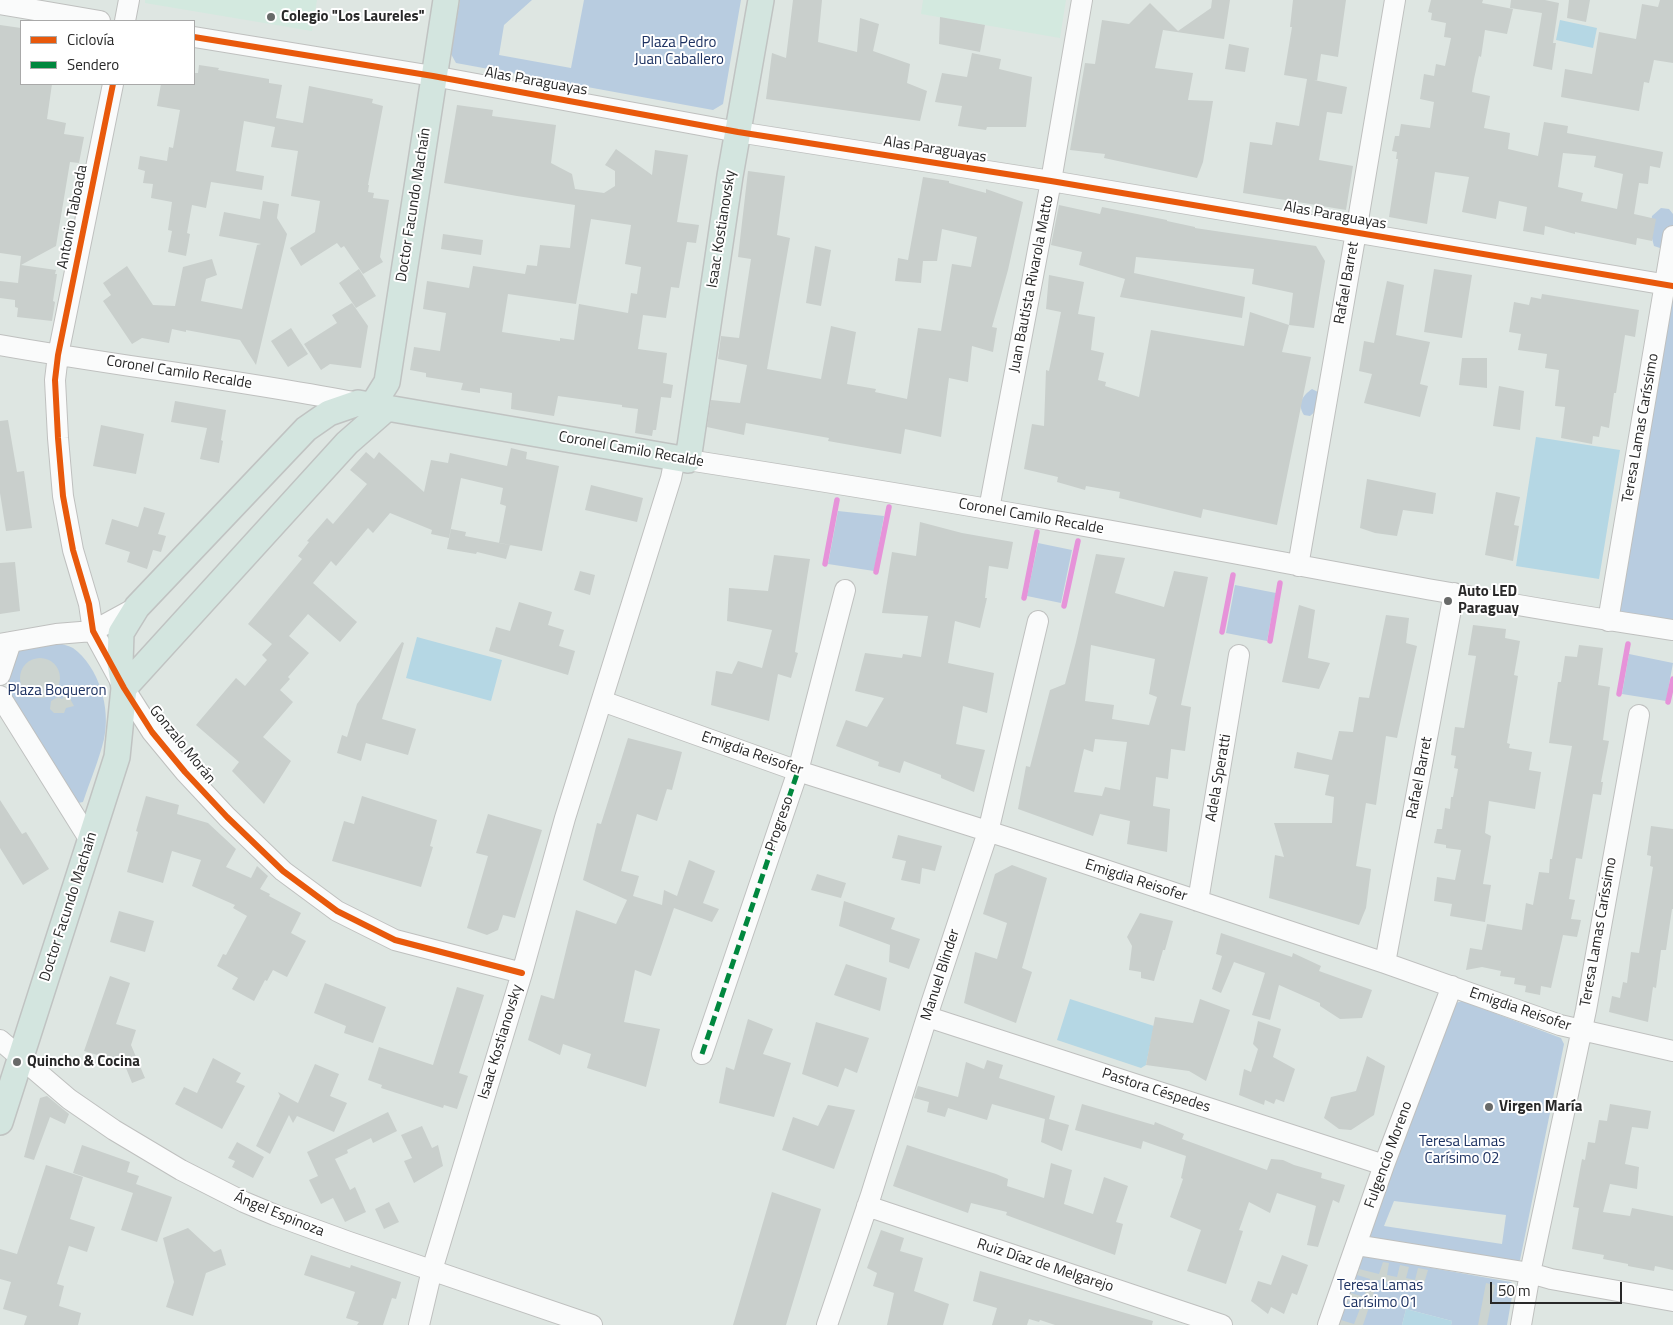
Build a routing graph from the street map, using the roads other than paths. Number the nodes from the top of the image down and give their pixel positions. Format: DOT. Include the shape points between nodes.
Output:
graph roads {
  1 [pos="129,0"];
  2 [pos="446,0"];
  3 [pos="761,0"];
  4 [pos="1082,0"];
  5 [pos="1394,0"];
  6 [pos="0,4"];
  7 [pos="94,20"];
  8 [pos="125,20"];
  9 [pos="195,37"];
  10 [pos="433,76"];
  11 [pos="112,85"];
  12 [pos="738,132"];
  13 [pos="1051,181"];
  14 [pos="1356,232"];
  15 [pos="1673,236"];
  16 [pos="1669,285"];
  17 [pos="0,345"];
  18 [pos="58,355"];
  19 [pos="372,406"];
  20 [pos="681,459"];
  21 [pos="989,509"];
  22 [pos="1298,566"];
  23 [pos="845,590"];
  24 [pos="1454,593"];
  25 [pos="137,607"];
  26 [pos="1608,620"];
  27 [pos="1038,621"];
  28 [pos="1673,630"];
  29 [pos="93,631"];
  30 [pos="6,643"];
  31 [pos="1239,655"];
  32 [pos="0,675"];
  33 [pos="124,688"];
  34 [pos="0,696"];
  35 [pos="602,701"];
  36 [pos="1639,715"];
  37 [pos="798,771"];
  38 [pos="988,832"];
  39 [pos="91,842"];
  40 [pos="1198,901"];
  41 [pos="1385,963"];
  42 [pos="522,973"];
  43 [pos="1452,986"];
  44 [pos="928,1017"];
  45 [pos="1580,1030"];
  46 [pos="0,1040"];
  47 [pos="1673,1051"];
  48 [pos="702,1054"];
  49 [pos="20,1058"];
  50 [pos="0,1122"];
  51 [pos="1384,1165"];
  52 [pos="867,1206"];
  53 [pos="1356,1245"];
  54 [pos="432,1270"];
  55 [pos="1530,1273"];
  56 [pos="1673,1301"];
  57 [pos="419,1325"];
  58 [pos="592,1325"];
  59 [pos="827,1325"];
  60 [pos="1222,1325"];
  61 [pos="1328,1325"];
  62 [pos="1521,1325"];
  1 -- 8 [label="street"];
  2 -- 10 [label="main road, Doctor Facundo Machaín"];
  3 -- 12 [label="main road, Isaac Kostianovsky"];
  4 -- 13 [label="street, Juan Bautista Rivarola Matto"];
  5 -- 14 [label="street, Rafael Barret"];
  6 -- 7 [label="street"];
  9 -- 10 [label="street, Alas Paraguayas"];
  10 -- 12 [label="street, Alas Paraguayas"];
  10 -- 19 [label="main road, Doctor Facundo Machaín" via="386,382"];
  11 -- 18 [label="street, Antonio Taboada"];
  12 -- 13 [label="street, Alas Paraguayas"];
  12 -- 20 [label="main road, Isaac Kostianovsky"];
  13 -- 14 [label="street, Alas Paraguayas"];
  13 -- 21 [label="street, Juan Bautista Rivarola Matto"];
  14 -- 16 [label="street, Alas Paraguayas"];
  14 -- 22 [label="street, Rafael Barret"];
  15 -- 16 [label="street, Teresa Lamas Caríssimo"];
  16 -- 26 [label="street, Teresa Lamas Caríssimo"];
  17 -- 18 [label="street, Coronel Camilo Recalde"];
  18 -- 19 [label="street, Coronel Camilo Recalde"];
  18 -- 29 [label="street, Gonzalo Morán" via="55,380 63,496 73,550 90,604"];
  19 -- 20 [label="main road, Coronel Camilo Recalde"];
  19 -- 25 [label="main road, Doctor Facundo Machaín" via="329,413 306,429"];
  19 -- 33 [label="main road, Doctor Facundo Machaín" via="347,443"];
  20 -- 21 [label="street, Coronel Camilo Recalde"];
  20 -- 35 [label="street, Isaac Kostianovsky" via="670,478"];
  21 -- 22 [label="street, Coronel Camilo Recalde"];
  22 -- 24 [label="street, Coronel Camilo Recalde"];
  23 -- 37 [label="street, Progreso"];
  24 -- 26 [label="street, Coronel Camilo Recalde"];
  24 -- 41 [label="street, Rafael Barret"];
  25 -- 29 [label="street"];
  25 -- 33 [label="main road, Doctor Facundo Machaín" via="121,634 120,663"];
  26 -- 28 [label="street, Coronel Camilo Recalde"];
  27 -- 38 [label="street, Manuel Blinder"];
  29 -- 30 [label="street"];
  29 -- 33 [label="street, Gonzalo Morán"];
  30 -- 32 [label="street"];
  31 -- 40 [label="street, Adela Speratti"];
  33 -- 39 [label="main road, Doctor Facundo Machaín" via="117,757"];
  33 -- 42 [label="street, Gonzalo Morán" via="152,732 227,817 283,871 337,911 395,940"];
  34 -- 39 [label="street"];
  35 -- 37 [label="street, Emigdia Reisofer"];
  35 -- 42 [label="street, Isaac Kostianovsky"];
  36 -- 45 [label="street, Teresa Lamas Caríssimo"];
  37 -- 38 [label="street, Emigdia Reisofer"];
  37 -- 48 [label="street, Progreso"];
  38 -- 40 [label="street, Emigdia Reisofer"];
  38 -- 44 [label="street, Manuel Blinder"];
  39 -- 49 [label="main road, Doctor Facundo Machaín"];
  40 -- 41 [label="street, Emigdia Reisofer"];
  41 -- 43 [label="street, Emigdia Reisofer"];
  42 -- 54 [label="street, Isaac Kostianovsky"];
  43 -- 45 [label="street, Emigdia Reisofer"];
  43 -- 51 [label="street, Fulgencio Moreno"];
  44 -- 51 [label="street, Pastora Céspedes"];
  44 -- 52 [label="street, Manuel Blinder"];
  45 -- 47 [label="street, Emigdia Reisofer"];
  45 -- 55 [label="street, Teresa Lamas Caríssimo"];
  46 -- 49 [label="street, Ángel Espinoza"];
  49 -- 50 [label="main road, Doctor Facundo Machaín"];
  49 -- 54 [label="street, Ángel Espinoza" via="69,1099 188,1174 275,1215"];
  51 -- 53 [label="street, Fulgencio Moreno"];
  52 -- 59 [label="street, Manuel Blinder"];
  52 -- 60 [label="street, Ruiz Díaz de Melgarejo"];
  53 -- 55 [label="street"];
  53 -- 61 [label="street, Fulgencio Moreno"];
  54 -- 57 [label="street, Isaac Kostianovsky"];
  54 -- 58 [label="street, Ángel Espinoza"];
  55 -- 56 [label="street"];
  55 -- 62 [label="street, Teresa Lamas Caríssimo"];
}
